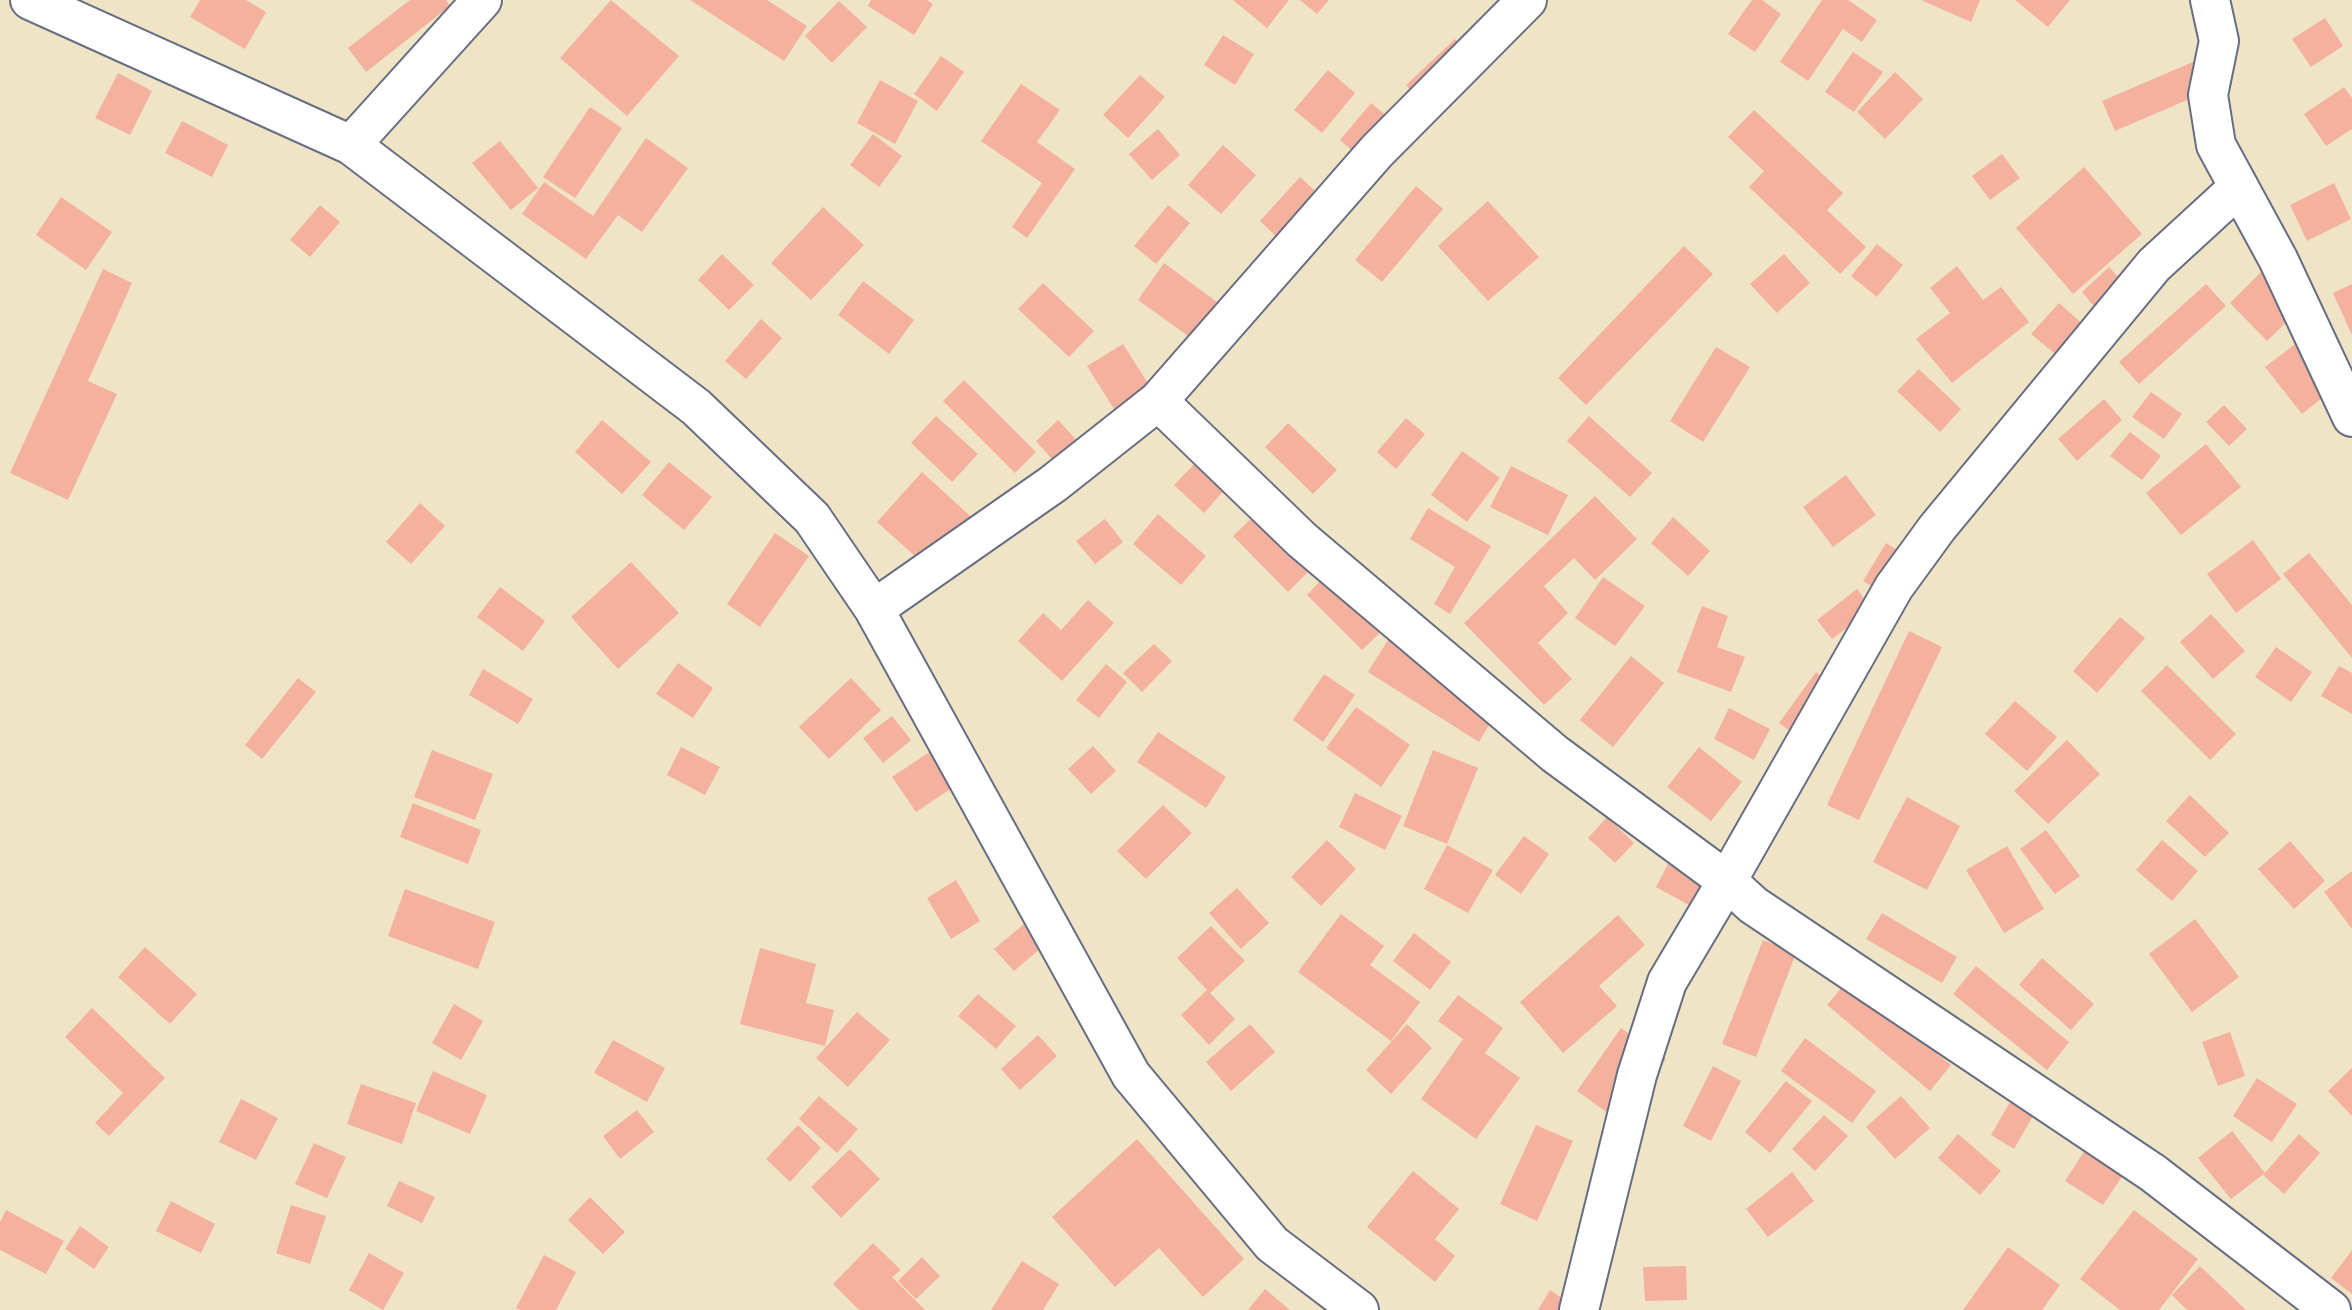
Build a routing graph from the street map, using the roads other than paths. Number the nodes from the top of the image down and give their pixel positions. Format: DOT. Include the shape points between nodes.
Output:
graph roads {
  1 [pos="30,0"];
  2 [pos="482,0"];
  3 [pos="1527,0"];
  4 [pos="2210,0"];
  5 [pos="351,145"];
  6 [pos="2239,187"];
  7 [pos="1158,401"];
  8 [pos="2352,417"];
  9 [pos="874,609"];
  10 [pos="1727,881"];
  11 [pos="1359,1310"];
  12 [pos="1579,1310"];
  13 [pos="2331,1310"];
  1 -- 5 [label="street"];
  2 -- 5 [label="street"];
  3 -- 7 [label="street" via="1377,151"];
  4 -- 6 [label="street" via="2219,41 2208,96 2216,145"];
  5 -- 9 [label="street" via="696,407 812,518"];
  6 -- 8 [label="street"];
  6 -- 10 [label="street" via="2154,265 1937,528 1902,577"];
  7 -- 9 [label="street" via="1053,484"];
  7 -- 10 [label="street" via="1302,540 1555,754"];
  9 -- 11 [label="street" via="1131,1075 1272,1244"];
  10 -- 12 [label="street" via="1667,982 1637,1075"];
  10 -- 13 [label="street" via="1753,905 2152,1173"];
}
